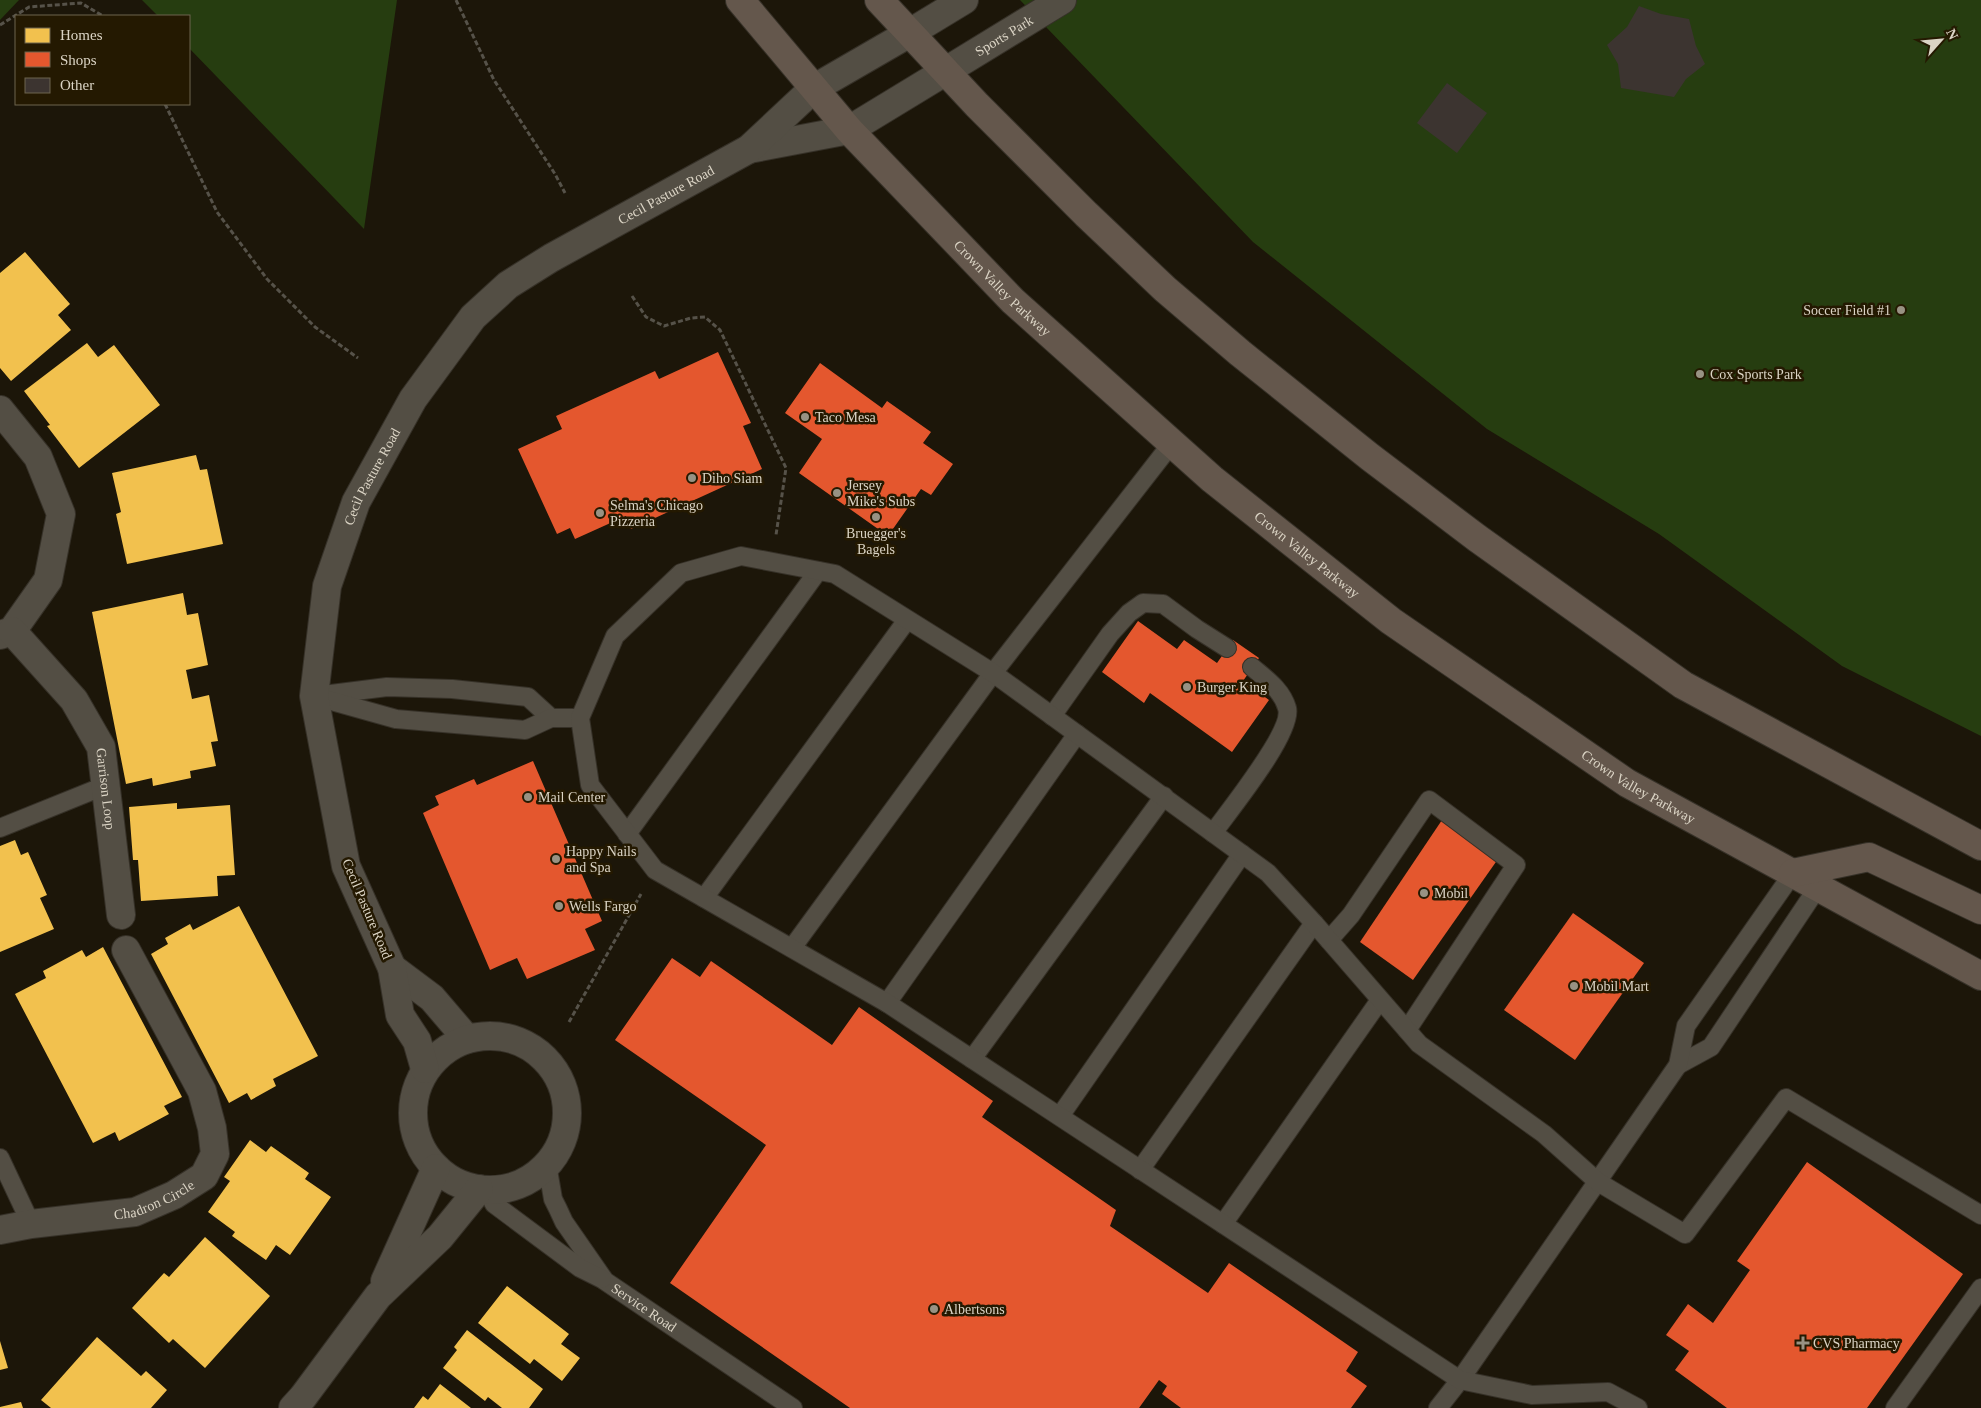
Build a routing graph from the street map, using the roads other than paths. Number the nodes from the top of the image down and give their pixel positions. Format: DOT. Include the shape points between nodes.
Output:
graph roads {
  1 [pos="740,0"];
  2 [pos="879,0"];
  3 [pos="964,0"];
  4 [pos="1062,0"];
  5 [pos="908,34"];
  6 [pos="946,71"];
  7 [pos="813,89"];
  8 [pos="849,130"];
  9 [pos="749,149"];
  10 [pos="0,410"];
  11 [pos="1172,443"];
  12 [pos="818,571"];
  13 [pos="907,620"];
  14 [pos="6,633"];
  15 [pos="1227,648"];
  16 [pos="1252,667"];
  17 [pos="993,673"];
  18 [pos="314,696"];
  19 [pos="1052,716"];
  20 [pos="550,718"];
  21 [pos="580,718"];
  22 [pos="1077,734"];
  23 [pos="104,786"];
  24 [pos="1164,796"];
  25 [pos="0,828"];
  26 [pos="1213,833"];
  27 [pos="628,834"];
  28 [pos="1981,846"];
  29 [pos="1242,854"];
  30 [pos="1793,874"];
  31 [pos="1818,887"];
  32 [pos="704,898"];
  33 [pos="1981,910"];
  34 [pos="121,916"];
  35 [pos="1314,923"];
  36 [pos="1329,940"];
  37 [pos="792,948"];
  38 [pos="126,950"];
  39 [pos="392,968"];
  40 [pos="1981,976"];
  41 [pos="1380,1000"];
  42 [pos="887,1003"];
  43 [pos="1407,1030"];
  44 [pos="467,1039"];
  45 [pos="972,1059"];
  46 [pos="1678,1066"];
  47 [pos="426,1069"];
  48 [pos="1060,1116"];
  49 [pos="0,1158"];
  50 [pos="547,1164"];
  51 [pos="436,1168"];
  52 [pos="1140,1170"];
  53 [pos="1598,1182"];
  54 [pos="483,1190"];
  55 [pos="1981,1215"];
  56 [pos="30,1224"];
  57 [pos="1223,1224"];
  58 [pos="0,1230"];
  59 [pos="604,1281"];
  60 [pos="1981,1288"];
  61 [pos="378,1296"];
  62 [pos="1460,1380"];
  63 [pos="293,1408"];
  64 [pos="793,1408"];
  65 [pos="1438,1408"];
  66 [pos="1638,1408"];
  67 [pos="1895,1408"];
  1 -- 7 [label="main road, Crown Valley Parkway"];
  2 -- 5 [label="main road"];
  3 -- 5 [label="street"];
  4 -- 6 [label="street, Sports Park"];
  5 -- 6 [label="main road"];
  5 -- 7 [label="street, Cecil Pasture Road"];
  6 -- 8 [label="street, Cecil Pasture Road"];
  6 -- 28 [label="main road" via="1086,214 1165,289 1370,457 1477,538 1684,684"];
  7 -- 8 [label="main road, Crown Valley Parkway"];
  7 -- 9 [label="street, Cecil Pasture Road"];
  8 -- 9 [label="street, Cecil Pasture Road"];
  8 -- 11 [label="main road, Crown Valley Parkway" via="1013,301"];
  9 -- 18 [label="street, Cecil Pasture Road" via="508,284 473,317 413,399 356,502 326,586"];
  10 -- 14 [label="street, Garrison Loop" via="38,457 61,514 48,580"];
  11 -- 17 [label="lane"];
  11 -- 30 [label="main road, Crown Valley Parkway" via="1212,479 1391,622 1627,783"];
  12 -- 13 [label="lane" via="835,574"];
  12 -- 21 [label="lane" via="741,556 681,574 615,636"];
  12 -- 27 [label="lane"];
  13 -- 17 [label="lane"];
  13 -- 32 [label="lane"];
  14 -- 23 [label="street, Garrison Loop" via="74,700 101,747"];
  15 -- 19 [label="lane" via="1163,604 1143,604 1129,613 1110,634"];
  16 -- 26 [label="lane" via="1280,692 1288,710 1286,722 1272,752"];
  17 -- 19 [label="lane"];
  17 -- 37 [label="lane"];
  18 -- 20 [label="lane" via="396,719 525,730"];
  18 -- 20 [label="lane" via="388,687 462,690 528,697"];
  18 -- 39 [label="street, Cecil Pasture Road" via="346,866"];
  19 -- 22 [label="lane"];
  20 -- 21 [label="lane"];
  21 -- 27 [label="lane" via="590,785"];
  22 -- 24 [label="lane"];
  22 -- 42 [label="lane"];
  23 -- 25 [label="lane"];
  23 -- 34 [label="street, Garrison Loop"];
  24 -- 26 [label="lane"];
  24 -- 45 [label="lane"];
  26 -- 29 [label="lane"];
  27 -- 32 [label="lane" via="655,870"];
  29 -- 35 [label="lane" via="1268,873"];
  29 -- 48 [label="lane"];
  30 -- 31 [label="main road, Crown Valley Parkway"];
  30 -- 33 [label="main road" via="1869,857"];
  30 -- 46 [label="lane" via="1686,1026"];
  31 -- 40 [label="main road, Crown Valley Parkway"];
  31 -- 46 [label="lane" via="1711,1047"];
  32 -- 37 [label="lane"];
  35 -- 36 [label="lane"];
  35 -- 52 [label="lane"];
  36 -- 41 [label="lane"];
  36 -- 43 [label="lane" via="1351,915 1430,800 1516,865"];
  37 -- 42 [label="lane"];
  38 -- 56 [label="street, Chadron Circle" via="202,1091 215,1154 204,1176 174,1195 135,1212"];
  39 -- 44 [label="street, Cecil Pasture Road" via="432,998"];
  39 -- 47 [label="street, Cecil Pasture Road" via="400,1015 417,1041"];
  41 -- 43 [label="lane"];
  41 -- 57 [label="lane"];
  42 -- 45 [label="lane"];
  43 -- 53 [label="lane" via="1418,1044 1544,1134"];
  44 -- 47 [label="street" via="443,1051"];
  44 -- 50 [label="street" via="498,1036 519,1041 552,1067 562,1085 566,1120 559,1147"];
  45 -- 48 [label="lane"];
  46 -- 53 [label="lane"];
  47 -- 51 [label="street" via="417,1084 412,1109 415,1134 426,1157"];
  48 -- 52 [label="lane"];
  49 -- 56 [label="lane"];
  50 -- 54 [label="street" via="520,1184"];
  50 -- 59 [label="lane, Service Road" via="553,1199"];
  51 -- 54 [label="street" via="466,1187"];
  51 -- 61 [label="street"];
  52 -- 57 [label="lane"];
  53 -- 55 [label="lane" via="1684,1234 1786,1098"];
  53 -- 62 [label="lane"];
  54 -- 59 [label="lane" via="494,1204 580,1268"];
  54 -- 61 [label="street" via="440,1237"];
  56 -- 58 [label="street, Chadron Circle"];
  57 -- 62 [label="lane"];
  59 -- 64 [label="lane, Service Road"];
  60 -- 67 [label="lane"];
  61 -- 63 [label="street"];
  62 -- 65 [label="lane"];
  62 -- 66 [label="lane" via="1532,1395 1608,1392"];
}
